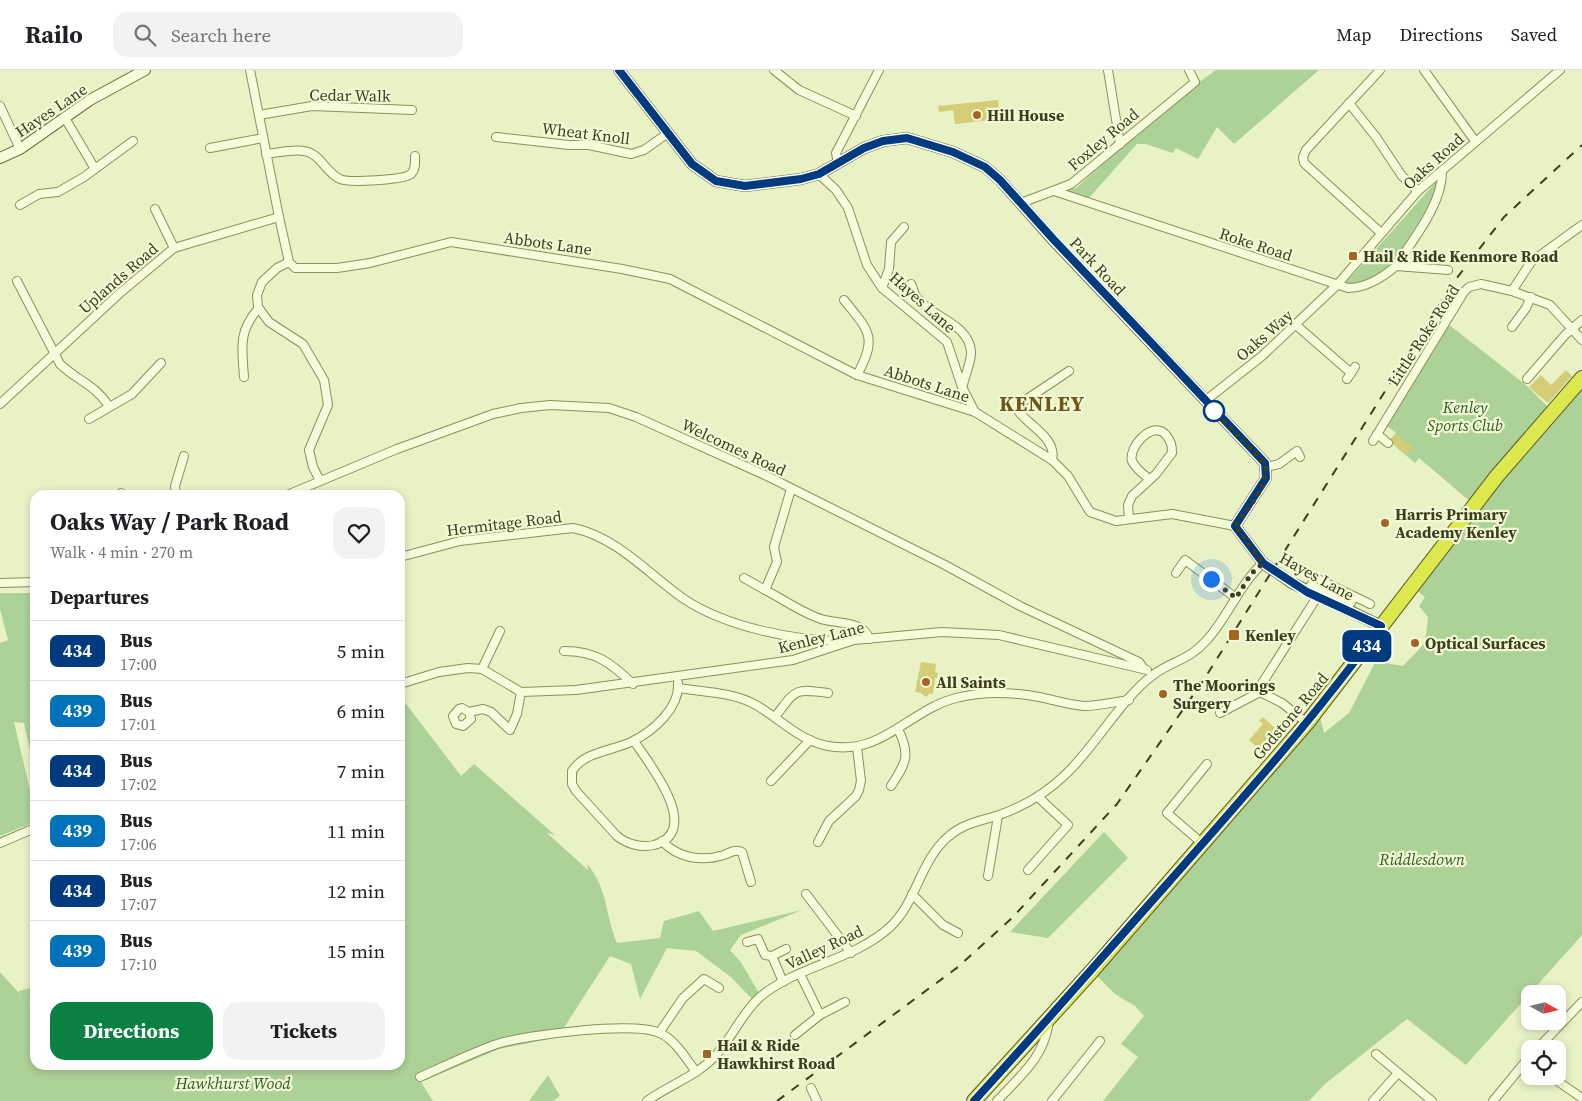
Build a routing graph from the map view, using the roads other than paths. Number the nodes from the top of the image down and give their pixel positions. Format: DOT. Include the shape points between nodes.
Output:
graph roads {
  1 [pos="144,70"];
  2 [pos="250,70"];
  3 [pos="619,70"];
  4 [pos="774,70"];
  5 [pos="879,70"];
  6 [pos="1108,70"];
  7 [pos="1189,70"];
  8 [pos="1380,70"];
  9 [pos="1424,70"];
  10 [pos="1560,70"];
  11 [pos="127,75"];
  12 [pos="1348,103"];
  13 [pos="0,106"];
  14 [pos="412,110"];
  15 [pos="258,115"];
  16 [pos="856,116"];
  17 [pos="64,118"];
  18 [pos="668,133"];
  19 [pos="496,137"];
  20 [pos="263,138"];
  21 [pos="133,141"];
  22 [pos="1475,141"];
  23 [pos="1120,144"];
  24 [pos="210,148"];
  25 [pos="20,149"];
  26 [pos="266,154"];
  27 [pos="415,156"];
  28 [pos="0,158"];
  29 [pos="838,163"];
  30 [pos="95,169"];
  31 [pos="1442,172"];
  32 [pos="819,174"];
  33 [pos="1054,191"];
  34 [pos="1418,192"];
  35 [pos="1021,203"];
  36 [pos="20,204"];
  37 [pos="155,209"];
  38 [pos="278,217"];
  39 [pos="1582,225"];
  40 [pos="904,227"];
  41 [pos="1381,233"];
  42 [pos="174,248"];
  43 [pos="289,262"];
  44 [pos="1396,266"];
  45 [pos="1448,270"];
  46 [pos="17,281"];
  47 [pos="911,284"];
  48 [pos="1338,285"];
  49 [pos="882,288"];
  50 [pos="1512,291"];
  51 [pos="1531,297"];
  52 [pos="844,300"];
  53 [pos="258,309"];
  54 [pos="1582,320"];
  55 [pos="1296,325"];
  56 [pos="1512,327"];
  57 [pos="1572,328"];
  58 [pos="1582,340"];
  59 [pos="53,355"];
  60 [pos="161,363"];
  61 [pos="1069,370"];
  62 [pos="1351,373"];
  63 [pos="857,375"];
  64 [pos="244,378"];
  65 [pos="1582,378"];
  66 [pos="1527,379"];
  67 [pos="962,386"];
  68 [pos="1205,401"];
  69 [pos="0,404"];
  70 [pos="109,406"];
  71 [pos="975,412"];
  72 [pos="89,419"];
  73 [pos="1377,434"];
  74 [pos="1372,441"];
  75 [pos="1388,444"];
  76 [pos="1297,450"];
  77 [pos="184,456"];
  78 [pos="1052,460"];
  79 [pos="1266,467"];
  80 [pos="1148,478"];
  81 [pos="320,482"];
  82 [pos="791,489"];
  83 [pos="176,490"];
  84 [pos="300,490"];
  85 [pos="1130,519"];
  86 [pos="1235,526"];
  87 [pos="405,555"];
  88 [pos="1263,563"];
  89 [pos="1176,573"];
  90 [pos="1314,577"];
  91 [pos="744,578"];
  92 [pos="30,582"];
  93 [pos="0,583"];
  94 [pos="765,590"];
  95 [pos="1307,592"];
  96 [pos="1317,597"];
  97 [pos="1354,597"];
  98 [pos="1236,598"];
  99 [pos="1370,604"];
  100 [pos="1381,626"];
  101 [pos="500,631"];
  102 [pos="869,639"];
  103 [pos="854,640"];
  104 [pos="564,651"];
  105 [pos="482,669"];
  106 [pos="1144,669"];
  107 [pos="1153,675"];
  108 [pos="677,678"];
  109 [pos="405,682"];
  110 [pos="634,684"];
  111 [pos="678,688"];
  112 [pos="521,692"];
  113 [pos="1260,692"];
  114 [pos="828,693"];
  115 [pos="1129,700"];
  116 [pos="470,712"];
  117 [pos="1220,714"];
  118 [pos="775,717"];
  119 [pos="1307,723"];
  120 [pos="898,729"];
  121 [pos="634,740"];
  122 [pos="810,740"];
  123 [pos="857,747"];
  124 [pos="1207,764"];
  125 [pos="771,781"];
  126 [pos="891,786"];
  127 [pos="1038,797"];
  128 [pos="998,816"];
  129 [pos="30,830"];
  130 [pos="662,841"];
  131 [pos="818,842"];
  132 [pos="0,843"];
  133 [pos="1202,844"];
  134 [pos="1028,870"];
  135 [pos="988,876"];
  136 [pos="751,882"];
  137 [pos="806,894"];
  138 [pos="912,894"];
  139 [pos="958,933"];
  140 [pos="747,942"];
  141 [pos="786,949"];
  142 [pos="851,952"];
  143 [pos="772,956"];
  144 [pos="800,974"];
  145 [pos="783,982"];
  146 [pos="719,988"];
  147 [pos="845,1002"];
  148 [pos="1582,1002"];
  149 [pos="820,1015"];
  150 [pos="1049,1018"];
  151 [pos="659,1033"];
  152 [pos="795,1035"];
  153 [pos="1546,1040"];
  154 [pos="1100,1041"];
  155 [pos="1376,1054"];
  156 [pos="1521,1068"];
  157 [pos="696,1072"];
  158 [pos="1398,1073"];
  159 [pos="420,1077"];
  160 [pos="1563,1085"];
  161 [pos="811,1088"];
  162 [pos="1582,1098"];
  163 [pos="647,1101"];
  164 [pos="817,1101"];
  165 [pos="974,1101"];
  166 [pos="997,1101"];
  167 [pos="1052,1101"];
  168 [pos="1374,1101"];
  169 [pos="1432,1101"];
  170 [pos="1493,1101"];
  1 -- 11 [label="street, Hayes Lane"];
  2 -- 15 [label="street"];
  3 -- 18 [label="street"];
  4 -- 16 [label="street" via="799,90"];
  5 -- 16 [label="street"];
  6 -- 23 [label="street"];
  7 -- 23 [label="street, Foxley Road" via="1195,82"];
  8 -- 12 [label="street"];
  9 -- 22 [label="street"];
  10 -- 22 [label="street, Oaks Road"];
  11 -- 17 [label="street, Hayes Lane"];
  12 -- 34 [label="street" via="1402,176"];
  12 -- 41 [label="street" via="1306,150 1304,163"];
  13 -- 25 [label="street"];
  14 -- 15 [label="street, Cedar Walk" via="312,106"];
  15 -- 20 [label="street"];
  16 -- 29 [label="street" via="836,153"];
  17 -- 25 [label="street, Hayes Lane"];
  17 -- 30 [label="street"];
  18 -- 19 [label="street, Wheat Knoll" via="644,150 631,154 589,145"];
  18 -- 32 [label="street" via="692,164 716,181 745,186"];
  20 -- 24 [label="street"];
  20 -- 26 [label="street"];
  21 -- 30 [label="street"];
  22 -- 31 [label="street, Oaks Road"];
  23 -- 33 [label="street, Foxley Road" via="1071,184"];
  25 -- 28 [label="street, Hayes Lane"];
  26 -- 27 [label="street" via="311,153 332,174 344,180 402,178 412,174"];
  26 -- 38 [label="street"];
  29 -- 32 [label="street, Park Road"];
  29 -- 35 [label="street, Park Road" via="883,141 907,138 953,152 985,167"];
  30 -- 36 [label="street" via="58,192 39,194"];
  31 -- 34 [label="street, Oaks Road"];
  31 -- 44 [label="street" via="1442,183 1426,218"];
  32 -- 49 [label="street, Hayes Lane" via="836,190 848,208 867,265"];
  33 -- 35 [label="street, Foxley Road"];
  33 -- 48 [label="street, Roke Road"];
  34 -- 41 [label="street, Oaks Road"];
  35 -- 68 [label="street, Park Road"];
  37 -- 42 [label="street"];
  38 -- 42 [label="street, Uplands Road"];
  38 -- 43 [label="street"];
  39 -- 50 [label="street" via="1531,262"];
  40 -- 49 [label="street" via="891,242"];
  41 -- 48 [label="street, Oaks Road"];
  42 -- 59 [label="street, Uplands Road"];
  43 -- 53 [label="street" via="262,282"];
  43 -- 63 [label="street, Abbots Lane" via="295,268 304,269 370,264 451,242 603,265 670,280"];
  44 -- 45 [label="street"];
  44 -- 48 [label="street, Roke Road" via="1385,276 1359,288"];
  46 -- 59 [label="street"];
  47 -- 67 [label="street" via="916,298 933,313 955,325 968,342 971,352"];
  48 -- 55 [label="street, Oaks Way"];
  49 -- 67 [label="street, Hayes Lane" via="947,342"];
  50 -- 51 [label="street, Little Roke Road"];
  50 -- 73 [label="street, Little Roke Road" via="1481,284 1464,292"];
  51 -- 56 [label="street"];
  51 -- 57 [label="street, Little Roke Road" via="1550,305"];
  52 -- 63 [label="street" via="864,324 869,336 868,354"];
  53 -- 64 [label="street" via="242,336"];
  53 -- 81 [label="street" via="269,322 303,344 324,380 328,406 309,450"];
  54 -- 57 [label="street"];
  55 -- 62 [label="street"];
  55 -- 68 [label="street, Oaks Way"];
  57 -- 58 [label="street, Little Roke Road"];
  57 -- 66 [label="street"];
  59 -- 69 [label="street, Uplands Road"];
  59 -- 70 [label="street" via="71,374 99,391"];
  60 -- 70 [label="street" via="132,394"];
  61 -- 78 [label="street" via="1021,402 1019,412 1051,443"];
  63 -- 71 [label="street, Abbots Lane"];
  65 -- 100 [label="highway, Godstone Road" via="1497,476"];
  67 -- 71 [label="street, Hayes Lane"];
  68 -- 79 [label="street, Park Road"];
  70 -- 72 [label="street"];
  71 -- 78 [label="street"];
  73 -- 74 [label="street, Little Roke Road"];
  73 -- 75 [label="street"];
  76 -- 79 [label="street" via="1279,464"];
  77 -- 83 [label="street"];
  78 -- 85 [label="street" via="1068,476 1090,512 1116,521"];
  79 -- 86 [label="street" via="1266,478"];
  80 -- 80 [label="street" via="1156,474 1172,453 1170,440 1162,430 1148,431 1133,450 1132,463"];
  80 -- 85 [label="street" via="1129,500"];
  81 -- 82 [label="street, Welcomes Road" via="465,423 521,408 550,405 609,408 623,412"];
  81 -- 84 [label="street, Welcomes Road"];
  82 -- 94 [label="street" via="774,547 776,562"];
  82 -- 106 [label="street, Welcomes Road" via="1020,606 1139,662"];
  85 -- 86 [label="street" via="1172,514"];
  86 -- 88 [label="street, Hayes Lane"];
  87 -- 103 [label="street, Hermitage Road" via="460,541 572,528 608,541 700,608 764,631 823,641"];
  88 -- 95 [label="street, Hayes Lane, bridge"];
  88 -- 98 [label="street" via="1251,574"];
  89 -- 98 [label="street" via="1185,560"];
  90 -- 97 [label="street"];
  91 -- 94 [label="street"];
  92 -- 93 [label="street"];
  94 -- 102 [label="street" via="819,619 843,622 864,630"];
  95 -- 96 [label="street, Hayes Lane"];
  95 -- 97 [label="street" via="1311,585 1350,604"];
  96 -- 100 [label="street, Hayes Lane"];
  96 -- 113 [label="street"];
  97 -- 99 [label="street"];
  98 -- 107 [label="street" via="1195,652"];
  100 -- 119 [label="highway, Godstone Road"];
  101 -- 105 [label="street"];
  102 -- 103 [label="street, Kenley Lane"];
  102 -- 106 [label="street, Kenley Lane" via="942,632 999,634"];
  103 -- 108 [label="street, Kenley Lane" via="793,660"];
  104 -- 110 [label="street" via="582,651 609,662"];
  105 -- 109 [label="street" via="438,672"];
  105 -- 112 [label="street"];
  106 -- 107 [label="street, Kenley Lane"];
  107 -- 115 [label="street, Valley Road"];
  108 -- 110 [label="street, Kenley Lane"];
  108 -- 111 [label="street"];
  110 -- 112 [label="street, Kenley Lane"];
  111 -- 118 [label="street" via="730,695"];
  111 -- 121 [label="street" via="674,705 663,718"];
  112 -- 116 [label="street" via="510,730 491,712 483,709"];
  113 -- 117 [label="street"];
  113 -- 119 [label="street" via="1282,703"];
  114 -- 118 [label="street" via="802,690 793,693"];
  115 -- 120 [label="street" via="1083,706 1036,696 988,693 956,698"];
  115 -- 127 [label="street, Valley Road" via="1088,752"];
  118 -- 122 [label="street"];
  119 -- 133 [label="highway, Godstone Road"];
  120 -- 123 [label="street" via="875,742"];
  120 -- 126 [label="street" via="906,744 906,755 903,769"];
  121 -- 130 [label="street" via="668,792 672,804 673,828"];
  121 -- 130 [label="street" via="580,761 572,771 572,784 584,801 625,842 646,846"];
  122 -- 123 [label="street" via="827,746"];
  122 -- 125 [label="street"];
  123 -- 131 [label="street" via="859,790 829,820"];
  124 -- 133 [label="street" via="1167,813"];
  127 -- 128 [label="street, Valley Road"];
  127 -- 134 [label="street" via="1068,825"];
  128 -- 135 [label="street"];
  128 -- 138 [label="street, Valley Road" via="961,827 940,844"];
  129 -- 132 [label="street"];
  130 -- 136 [label="street" via="669,849 693,858 710,858 734,850 742,852"];
  133 -- 150 [label="highway, Godstone Road"];
  137 -- 142 [label="street"];
  138 -- 139 [label="street" via="943,925"];
  138 -- 142 [label="street, Valley Road" via="899,918 887,930"];
  140 -- 143 [label="street" via="758,938 765,955"];
  141 -- 143 [label="street"];
  142 -- 144 [label="street, Valley Road"];
  143 -- 145 [label="street"];
  144 -- 145 [label="street, Valley Road"];
  144 -- 149 [label="street"];
  145 -- 157 [label="street, Valley Road" via="760,998 716,1055"];
  146 -- 151 [label="street" via="704,980 682,998"];
  147 -- 149 [label="street"];
  148 -- 153 [label="street"];
  149 -- 152 [label="street"];
  150 -- 165 [label="highway, Godstone Road"];
  150 -- 166 [label="street" via="1047,1039 1041,1050"];
  151 -- 157 [label="street" via="675,1045"];
  151 -- 159 [label="street" via="633,1029 591,1030 498,1044"];
  154 -- 167 [label="street"];
  155 -- 158 [label="street"];
  156 -- 170 [label="street"];
  157 -- 163 [label="street, Valley Road"];
  158 -- 168 [label="street"];
  158 -- 169 [label="street"];
  160 -- 162 [label="street"];
  161 -- 164 [label="street"];
}
